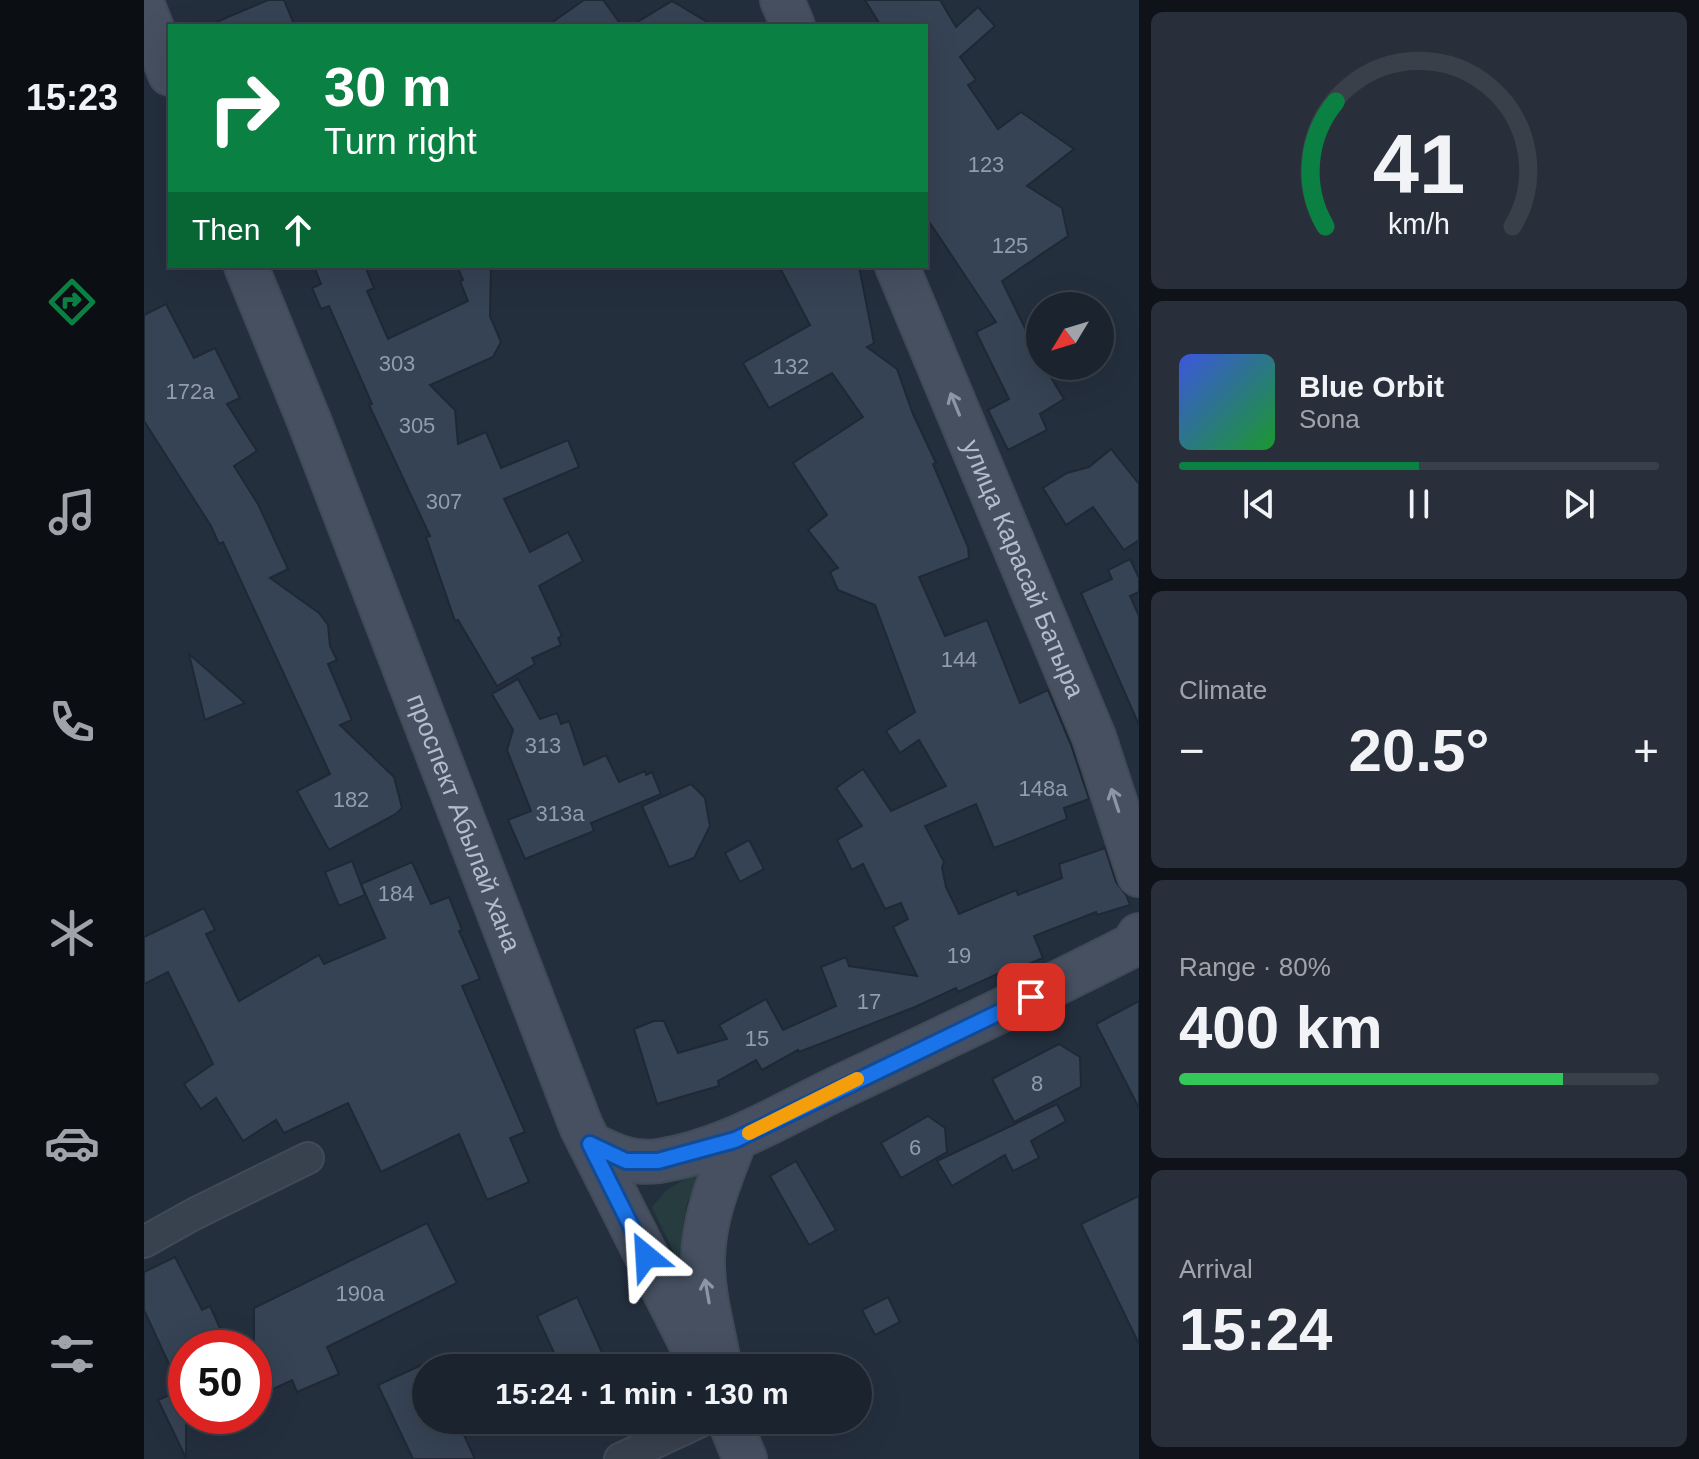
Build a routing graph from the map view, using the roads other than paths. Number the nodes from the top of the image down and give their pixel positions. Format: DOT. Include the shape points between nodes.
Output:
graph roads {
  1 [pos="782,0"];
  2 [pos="144,8"];
  3 [pos="792,24"];
  4 [pos="168,69"];
  5 [pos="247,268"];
  6 [pos="898,268"];
  7 [pos="1139,875"];
  8 [pos="1136,940"];
  9 [pos="735,1140"];
  10 [pos="590,1144"];
  11 [pos="308,1158"];
  12 [pos="144,1242"];
  13 [pos="696,1354"];
  14 [pos="718,1354"];
  15 [pos="673,1434"];
  16 [pos="735,1434"];
  17 [pos="620,1459"];
  18 [pos="745,1459"];
  1 -- 3 [label="main road"];
  2 -- 4 [label="main road"];
  5 -- 10 [label="main road, проспект Абылай хана"];
  7 -- 6 [label="main road, улица Карасай Батыра, one-way" via="1094,737"];
  8 -- 9 [label="main road" via="1005,1010"];
  9 -- 10 [label="main road" via="658,1161 626,1161"];
  14 -- 9 [label="main road, one-way" via="703,1261 705,1235"];
  10 -- 13 [label="main road, проспект Абылай хана"];
  11 -- 12 [label="street"];
  15 -- 17 [label="street"];
  16 -- 18 [label="main road"];
}
